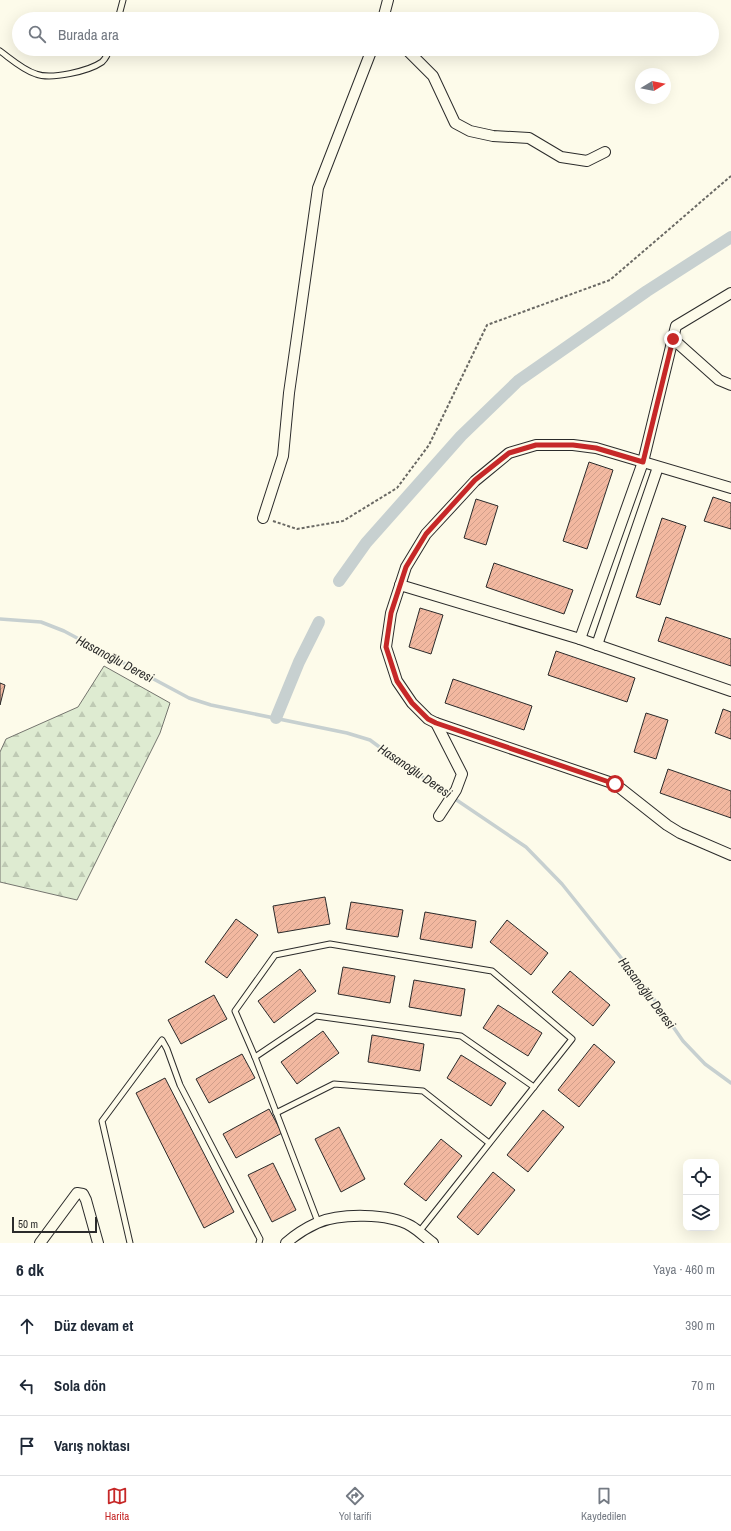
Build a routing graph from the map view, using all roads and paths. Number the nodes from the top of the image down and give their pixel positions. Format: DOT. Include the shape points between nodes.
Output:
graph roads {
  1 [pos="123,0"];
  2 [pos="388,0"];
  3 [pos="120,12"];
  4 [pos="385,12"];
  5 [pos="0,51"];
  6 [pos="106,56"];
  7 [pos="369,56"];
  8 [pos="413,56"];
  9 [pos="605,152"];
  10 [pos="731,176"];
  11 [pos="731,293"];
  12 [pos="673,339"];
  13 [pos="731,385"];
  14 [pos="643,462"];
  15 [pos="658,467"];
  16 [pos="731,488"];
  17 [pos="263,518"];
  18 [pos="400,585"];
  19 [pos="580,639"];
  20 [pos="597,645"];
  21 [pos="731,691"];
  22 [pos="436,723"];
  23 [pos="439,816"];
  24 [pos="731,855"];
  25 [pos="255,1057"];
  26 [pos="534,1087"];
  27 [pos="276,1113"];
  28 [pos="489,1143"];
  29 [pos="318,1222"];
  30 [pos="419,1232"];
  31 [pos="40,1243"];
  32 [pos="98,1243"];
  33 [pos="130,1243"];
  34 [pos="259,1243"];
  35 [pos="286,1243"];
  36 [pos="432,1243"];
  1 -- 3 [label="lane"];
  2 -- 4 [label="street"];
  5 -- 6 [label="lane" via="26,70 38,75 52,76 91,68 103,61"];
  7 -- 17 [label="street" via="318,188 289,393 283,456"];
  8 -- 9 [label="street" via="433,76 455,123 470,131 493,136 529,138 560,157 587,161"];
  10 -- 17 [label="path" via="610,280 487,325 429,445 397,488 343,521 297,529"];
  11 -- 12 [label="street" via="676,326"];
  12 -- 13 [label="street" via="718,380"];
  12 -- 14 [label="street"];
  14 -- 15 [label="street"];
  14 -- 18 [label="street" via="596,448 573,445 536,445 509,453 475,480 426,534 406,567"];
  14 -- 19 [label="street"];
  15 -- 16 [label="street"];
  15 -- 20 [label="street"];
  18 -- 19 [label="street"];
  18 -- 22 [label="street" via="391,613 386,647 397,681 412,703 428,719"];
  19 -- 20 [label="street"];
  20 -- 21 [label="street"];
  22 -- 23 [label="street" via="462,774 456,790"];
  22 -- 24 [label="street" via="615,784 680,833"];
  25 -- 26 [label="lane" via="316,1016 461,1036"];
  25 -- 26 [label="lane" via="235,1011 275,955 330,944 492,971 572,1039"];
  25 -- 27 [label="lane"];
  26 -- 28 [label="lane"];
  27 -- 28 [label="lane" via="334,1084 423,1091"];
  27 -- 29 [label="lane"];
  28 -- 30 [label="lane"];
  29 -- 30 [label="street" via="344,1217 390,1218"];
  29 -- 35 [label="street"];
  30 -- 36 [label="street"];
  31 -- 32 [label="street" via="77,1193 83,1194 86,1200"];
  33 -- 34 [label="lane" via="102,1121 162,1040 180,1085 260,1239"];
}
